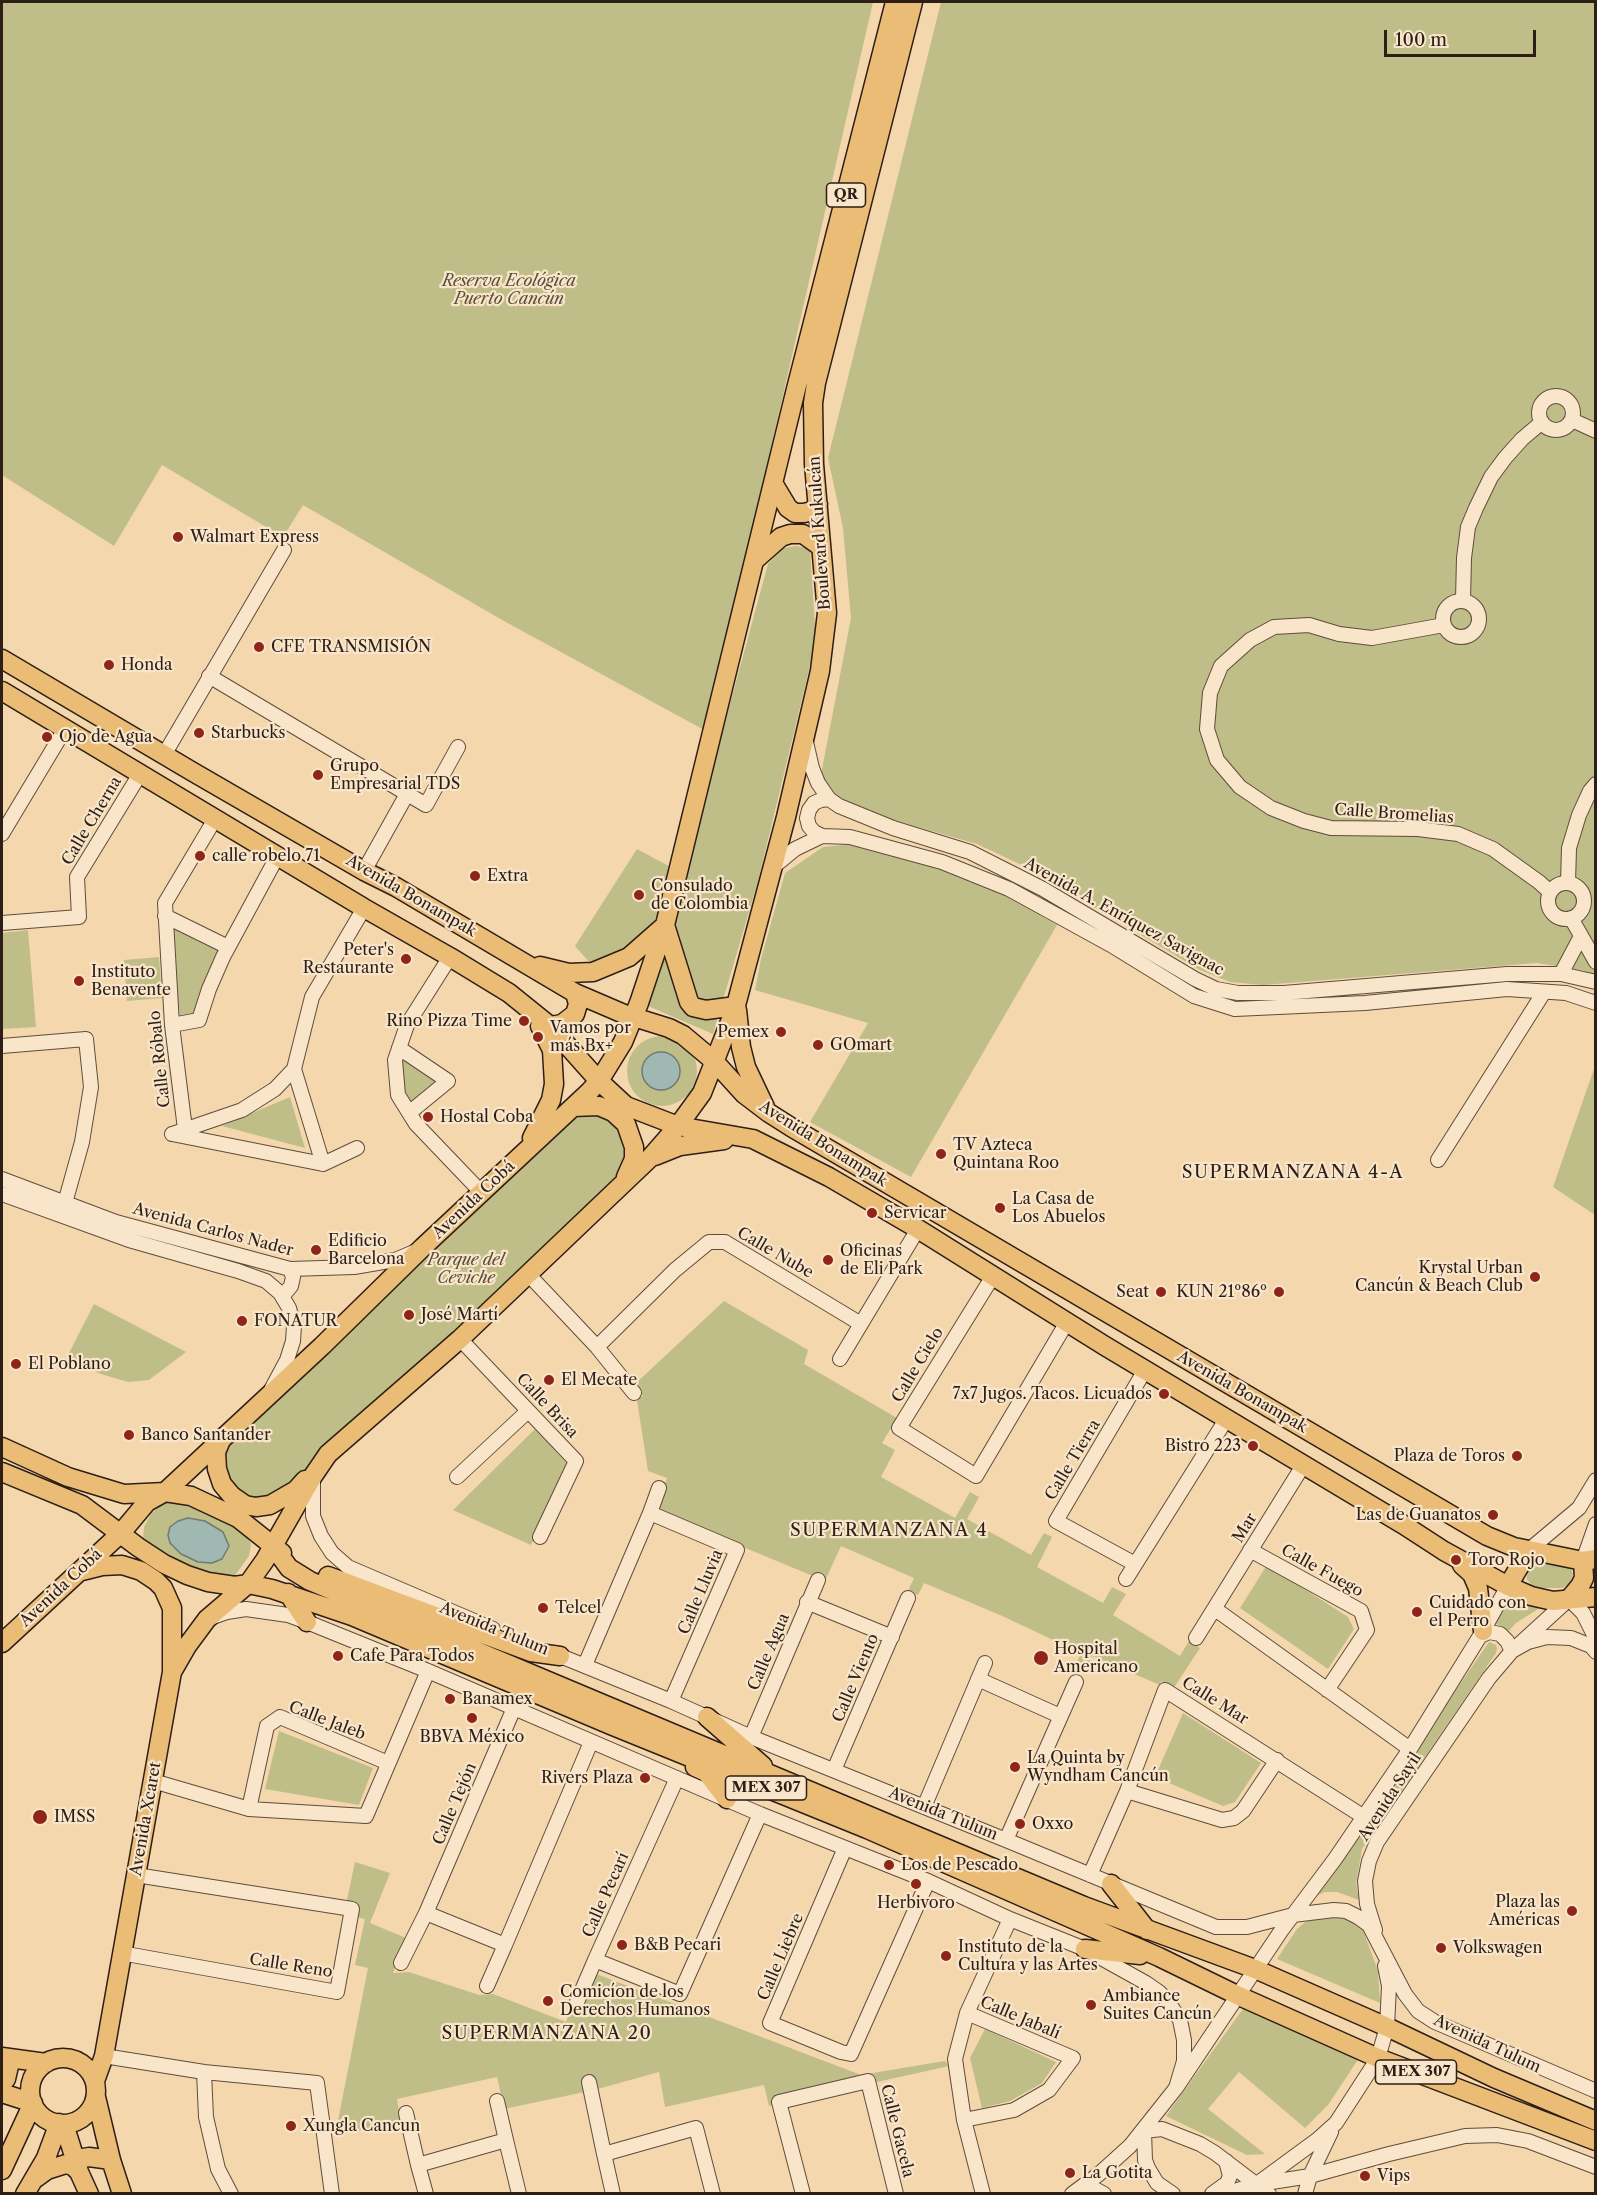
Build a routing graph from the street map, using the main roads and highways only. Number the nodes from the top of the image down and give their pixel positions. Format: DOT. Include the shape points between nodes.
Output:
graph roads {
  1 [pos="895,2"];
  2 [pos="913,2"];
  3 [pos="773,483"];
  4 [pos="818,504"];
  5 [pos="821,547"];
  6 [pos="754,560"];
  7 [pos="2,659"];
  8 [pos="2,691"];
  9 [pos="665,925"];
  10 [pos="527,963"];
  11 [pos="575,993"];
  12 [pos="737,1004"];
  13 [pos="533,1011"];
  14 [pos="634,1017"];
  15 [pos="660,1025"];
  16 [pos="550,1026"];
  17 [pos="623,1042"];
  18 [pos="695,1045"];
  19 [pos="612,1059"];
  20 [pos="714,1061"];
  21 [pos="599,1081"];
  22 [pos="706,1084"];
  23 [pos="616,1098"];
  24 [pos="696,1102"];
  25 [pos="573,1107"];
  26 [pos="769,1113"];
  27 [pos="652,1117"];
  28 [pos="678,1126"];
  29 [pos="753,1138"];
  30 [pos="524,1153"];
  31 [pos="650,1158"];
  32 [pos="841,1158"];
  33 [pos="830,1177"];
  34 [pos="893,1187"];
  35 [pos="613,1194"];
  36 [pos="882,1207"];
  37 [pos="223,1437"];
  38 [pos="2,1447"];
  39 [pos="328,1454"];
  40 [pos="2,1472"];
  41 [pos="110,1490"];
  42 [pos="165,1492"];
  43 [pos="1421,1497"];
  44 [pos="96,1513"];
  45 [pos="1404,1524"];
  46 [pos="121,1533"];
  47 [pos="273,1546"];
  48 [pos="1529,1550"];
  49 [pos="1444,1551"];
  50 [pos="1589,1560"];
  51 [pos="80,1572"];
  52 [pos="248,1584"];
  53 [pos="1508,1586"];
  54 [pos="288,1593"];
  55 [pos="1596,1597"];
  56 [pos="1569,1599"];
  57 [pos="307,1622"];
  58 [pos="1482,1633"];
  59 [pos="2,1643"];
  60 [pos="560,1656"];
  61 [pos="172,1672"];
  62 [pos="706,1716"];
  63 [pos="613,1726"];
  64 [pos="776,1777"];
  65 [pos="727,1799"];
  66 [pos="1111,1884"];
  67 [pos="1148,1930"];
  68 [pos="1085,1949"];
  69 [pos="1159,1957"];
  70 [pos="104,2056"];
  71 [pos="2,2057"];
  72 [pos="76,2060"];
  73 [pos="46,2063"];
  74 [pos="2,2084"];
  75 [pos="95,2089"];
  76 [pos="2,2093"];
  77 [pos="33,2103"];
  78 [pos="62,2124"];
  79 [pos="1593,2136"];
  80 [pos="111,2160"];
  81 [pos="78,2168"];
  82 [pos="2,2170"];
  83 [pos="30,2186"];
  84 [pos="89,2193"];
  85 [pos="122,2193"];
  1 -- 3 [label="main road, Boulevard Kukulcán / QR"];
  2 -- 4 [label="main road, Boulevard Kukulcán / QR" via="816,384 812,422"];
  3 -- 4 [label="main road" via="795,513 812,510"];
  3 -- 6 [label="main road, Boulevard Kukulcán / QR"];
  4 -- 5 [label="main road, Boulevard Kukulcán / QR"];
  5 -- 6 [label="main road" via="803,534 790,534"];
  5 -- 12 [label="main road, Boulevard Kukulcán / QR" via="827,613 820,671"];
  6 -- 9 [label="main road, Boulevard Kukulcán / QR"];
  7 -- 10 [label="main road, Avenida Bonampak"];
  8 -- 13 [label="main road, Avenida Bonampak" via="450,957"];
  9 -- 10 [label="main road" via="628,957 593,972 569,973"];
  9 -- 12 [label="main road" via="693,1008 706,1010"];
  9 -- 14 [label="main road, Boulevard Kukulcán / QR"];
  10 -- 11 [label="main road, Avenida Bonampak"];
  11 -- 14 [label="main road, Avenida Bonampak"];
  11 -- 16 [label="main road" via="579,1004 575,1014 562,1024"];
  12 -- 20 [label="main road, Boulevard Kukulcán / QR"];
  12 -- 26 [label="main road" via="746,1067"];
  13 -- 16 [label="main road, Avenida Bonampak"];
  13 -- 30 [label="main road" via="552,1050 554,1084 551,1100"];
  14 -- 15 [label="main road, Avenida Bonampak"];
  14 -- 17 [label="main road, Avenida Cobá"];
  15 -- 17 [label="main road" via="633,1034"];
  15 -- 18 [label="main road, Avenida Bonampak"];
  16 -- 21 [label="main road, Avenida Bonampak"];
  17 -- 19 [label="main road, Avenida Cobá"];
  18 -- 20 [label="main road, Avenida Bonampak"];
  18 -- 22 [label="main road"];
  19 -- 21 [label="main road, Avenida Cobá"];
  19 -- 23 [label="main road"];
  20 -- 22 [label="main road, Boulevard Kukulcán"];
  20 -- 26 [label="main road, Avenida Bonampak" via="744,1094"];
  21 -- 23 [label="main road, Avenida Bonampak"];
  21 -- 25 [label="main road, Avenida Cobá"];
  22 -- 24 [label="main road"];
  23 -- 27 [label="main road, Avenida Bonampak"];
  24 -- 27 [label="main road" via="677,1112"];
  24 -- 28 [label="main road"];
  25 -- 30 [label="main road, Avenida Cobá"];
  25 -- 35 [label="main road" via="607,1108 629,1129 634,1159"];
  26 -- 32 [label="main road, Avenida Bonampak"];
  27 -- 28 [label="main road, Avenida Bonampak"];
  28 -- 29 [label="main road, Avenida Bonampak"];
  28 -- 31 [label="main road"];
  29 -- 31 [label="main road" via="680,1146"];
  29 -- 33 [label="main road, Avenida Bonampak"];
  30 -- 37 [label="main road, Avenida Cobá"];
  31 -- 35 [label="main road"];
  32 -- 33 [label="main road" via="841,1171"];
  32 -- 34 [label="main road, Avenida Bonampak"];
  33 -- 36 [label="main road, Avenida Bonampak"];
  34 -- 36 [label="main road" via="880,1191 878,1201"];
  34 -- 43 [label="main road, Avenida Bonampak"];
  35 -- 39 [label="main road" via="460,1338"];
  36 -- 45 [label="main road, Avenida Bonampak" via="1067,1323"];
  37 -- 39 [label="main road" via="216,1452 222,1484 245,1505 256,1507 270,1505 296,1490"];
  37 -- 42 [label="main road, Avenida Cobá"];
  38 -- 41 [label="main road" via="69,1477"];
  39 -- 47 [label="main road"];
  40 -- 44 [label="main road"];
  41 -- 42 [label="main road" via="124,1494"];
  41 -- 44 [label="main road" via="107,1504"];
  42 -- 46 [label="main road, Avenida Cobá" via="147,1502"];
  42 -- 47 [label="main road" via="191,1496 238,1518"];
  43 -- 45 [label="main road"];
  43 -- 48 [label="main road, Avenida Bonampak" via="1487,1536"];
  44 -- 46 [label="main road"];
  45 -- 49 [label="main road, Avenida Bonampak"];
  46 -- 51 [label="main road, Avenida Cobá"];
  46 -- 52 [label="main road, Avenida Tulum" via="164,1564 187,1575 208,1582"];
  47 -- 52 [label="main road, Avenida Xcaret"];
  47 -- 60 [label="main road" via="306,1569 531,1652"];
  47 -- 64 [label="main road, Avenida Tulum / MEX 307" via="289,1568 310,1581"];
  48 -- 50 [label="main road, Avenida Bonampak"];
  48 -- 53 [label="main road"];
  49 -- 53 [label="main road, Avenida Bonampak"];
  49 -- 58 [label="main road" via="1472,1574 1478,1588"];
  50 -- 56 [label="main road" via="1580,1586"];
  51 -- 59 [label="main road, Avenida Cobá"];
  51 -- 61 [label="main road" via="122,1565 141,1571 163,1588 172,1608"];
  52 -- 54 [label="main road, Avenida Tulum / MEX 307"];
  52 -- 61 [label="main road, Avenida Xcaret" via="207,1619"];
  53 -- 56 [label="main road, Avenida Bonampak" via="1544,1600"];
  54 -- 57 [label="main road"];
  54 -- 63 [label="main road, Avenida Tulum / MEX 307"];
  55 -- 56 [label="main road"];
  61 -- 70 [label="main road, Avenida Xcaret"];
  62 -- 64 [label="main road"];
  63 -- 65 [label="main road" via="706,1772"];
  63 -- 69 [label="main road, Avenida Tulum / MEX 307" via="867,1829"];
  64 -- 67 [label="main road, Avenida Tulum / MEX 307"];
  66 -- 67 [label="main road"];
  67 -- 79 [label="main road, Avenida Tulum / MEX 307" via="1255,1969 1387,2027 1494,2078"];
  68 -- 69 [label="main road"];
  69 -- 79 [label="main road, Avenida Tulum / MEX 307" via="1378,2058"];
  70 -- 72 [label="main road"];
  70 -- 75 [label="main road, Avenida Xcaret"];
  71 -- 73 [label="main road"];
  71 -- 74 [label="main road" via="9,2073"];
  72 -- 73 [label="main road" via="61,2058"];
  72 -- 75 [label="main road" via="88,2069"];
  73 -- 77 [label="main road" via="33,2079"];
  75 -- 78 [label="main road" via="92,2107 86,2115"];
  75 -- 80 [label="main road"];
  76 -- 77 [label="main road"];
  77 -- 78 [label="main road" via="43,2117"];
  77 -- 82 [label="main road"];
  78 -- 81 [label="main road"];
  78 -- 83 [label="main road"];
  80 -- 81 [label="main road" via="83,2158"];
  80 -- 85 [label="main road"];
  81 -- 83 [label="main road" via="66,2164 47,2170"];
  81 -- 84 [label="main road"];
}
